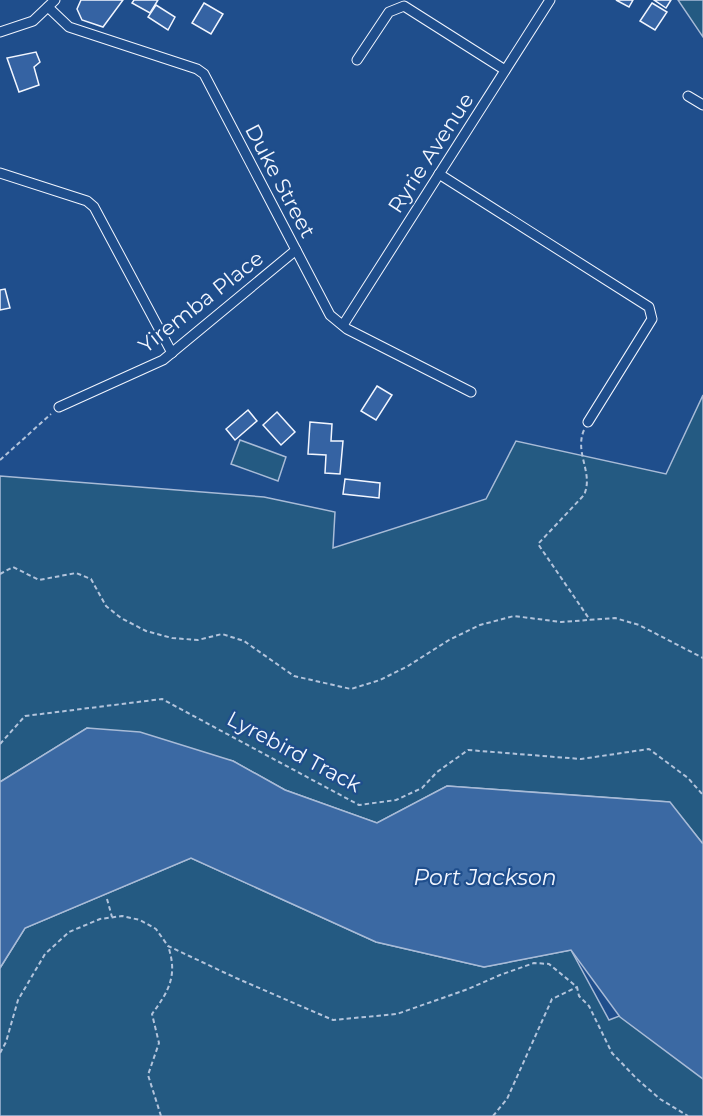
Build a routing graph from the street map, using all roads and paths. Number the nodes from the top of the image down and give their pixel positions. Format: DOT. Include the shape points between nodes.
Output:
graph roads {
  1 [pos="550,0"];
  2 [pos="53,2"];
  3 [pos="0,32"];
  4 [pos="357,60"];
  5 [pos="506,70"];
  6 [pos="688,96"];
  7 [pos="703,105"];
  8 [pos="0,173"];
  9 [pos="439,174"];
  10 [pos="296,250"];
  11 [pos="343,325"];
  12 [pos="172,353"];
  13 [pos="471,392"];
  14 [pos="59,407"];
  15 [pos="588,422"];
  16 [pos="0,460"];
  17 [pos="0,574"];
  18 [pos="590,620"];
  19 [pos="703,658"];
  20 [pos="0,744"];
  21 [pos="703,795"];
  22 [pos="107,899"];
  23 [pos="112,917"];
  24 [pos="168,946"];
  25 [pos="577,987"];
  26 [pos="0,1053"];
  27 [pos="161,1116"];
  28 [pos="493,1116"];
  29 [pos="688,1116"];
  1 -- 5 [label="street, Ryrie Avenue"];
  2 -- 3 [label="street" via="33,21"];
  2 -- 10 [label="street, Duke Street" via="69,27 204,74"];
  4 -- 5 [label="street" via="389,12 404,6"];
  5 -- 9 [label="street, Ryrie Avenue"];
  6 -- 7 [label="street"];
  8 -- 12 [label="street" via="87,201 94,207"];
  9 -- 11 [label="street, Ryrie Avenue"];
  9 -- 15 [label="street" via="649,307 652,319"];
  10 -- 11 [label="street, Duke Street" via="330,315"];
  10 -- 12 [label="street, Yiremba Place"];
  11 -- 13 [label="street, Duke Street"];
  12 -- 14 [label="street, Yiremba Place" via="153,366"];
  14 -- 16 [label="path"];
  15 -- 18 [label="path" via="579,441 589,485 538,544"];
  17 -- 18 [label="path" via="13,567 39,580 76,573 91,579 113,612 146,631 198,640 222,633 244,641 294,676 351,689 380,680 480,625 514,616 561,622"];
  18 -- 19 [label="path" via="615,618 639,625"];
  20 -- 21 [label="path, Lyrebird Track" via="26,716 162,699 359,805 396,800 422,788 468,750 581,759 649,749 688,778"];
  22 -- 23 [label="path"];
  23 -- 24 [label="path" via="140,920 156,929"];
  23 -- 26 [label="path" via="69,932 45,954 18,1000"];
  24 -- 25 [label="path" via="333,1020 397,1014 534,963 549,964"];
  24 -- 27 [label="path" via="174,962 169,991 152,1014 159,1042 148,1075"];
  25 -- 28 [label="path" via="552,999 507,1099"];
  25 -- 29 [label="path" via="612,1053 660,1099"];
}
